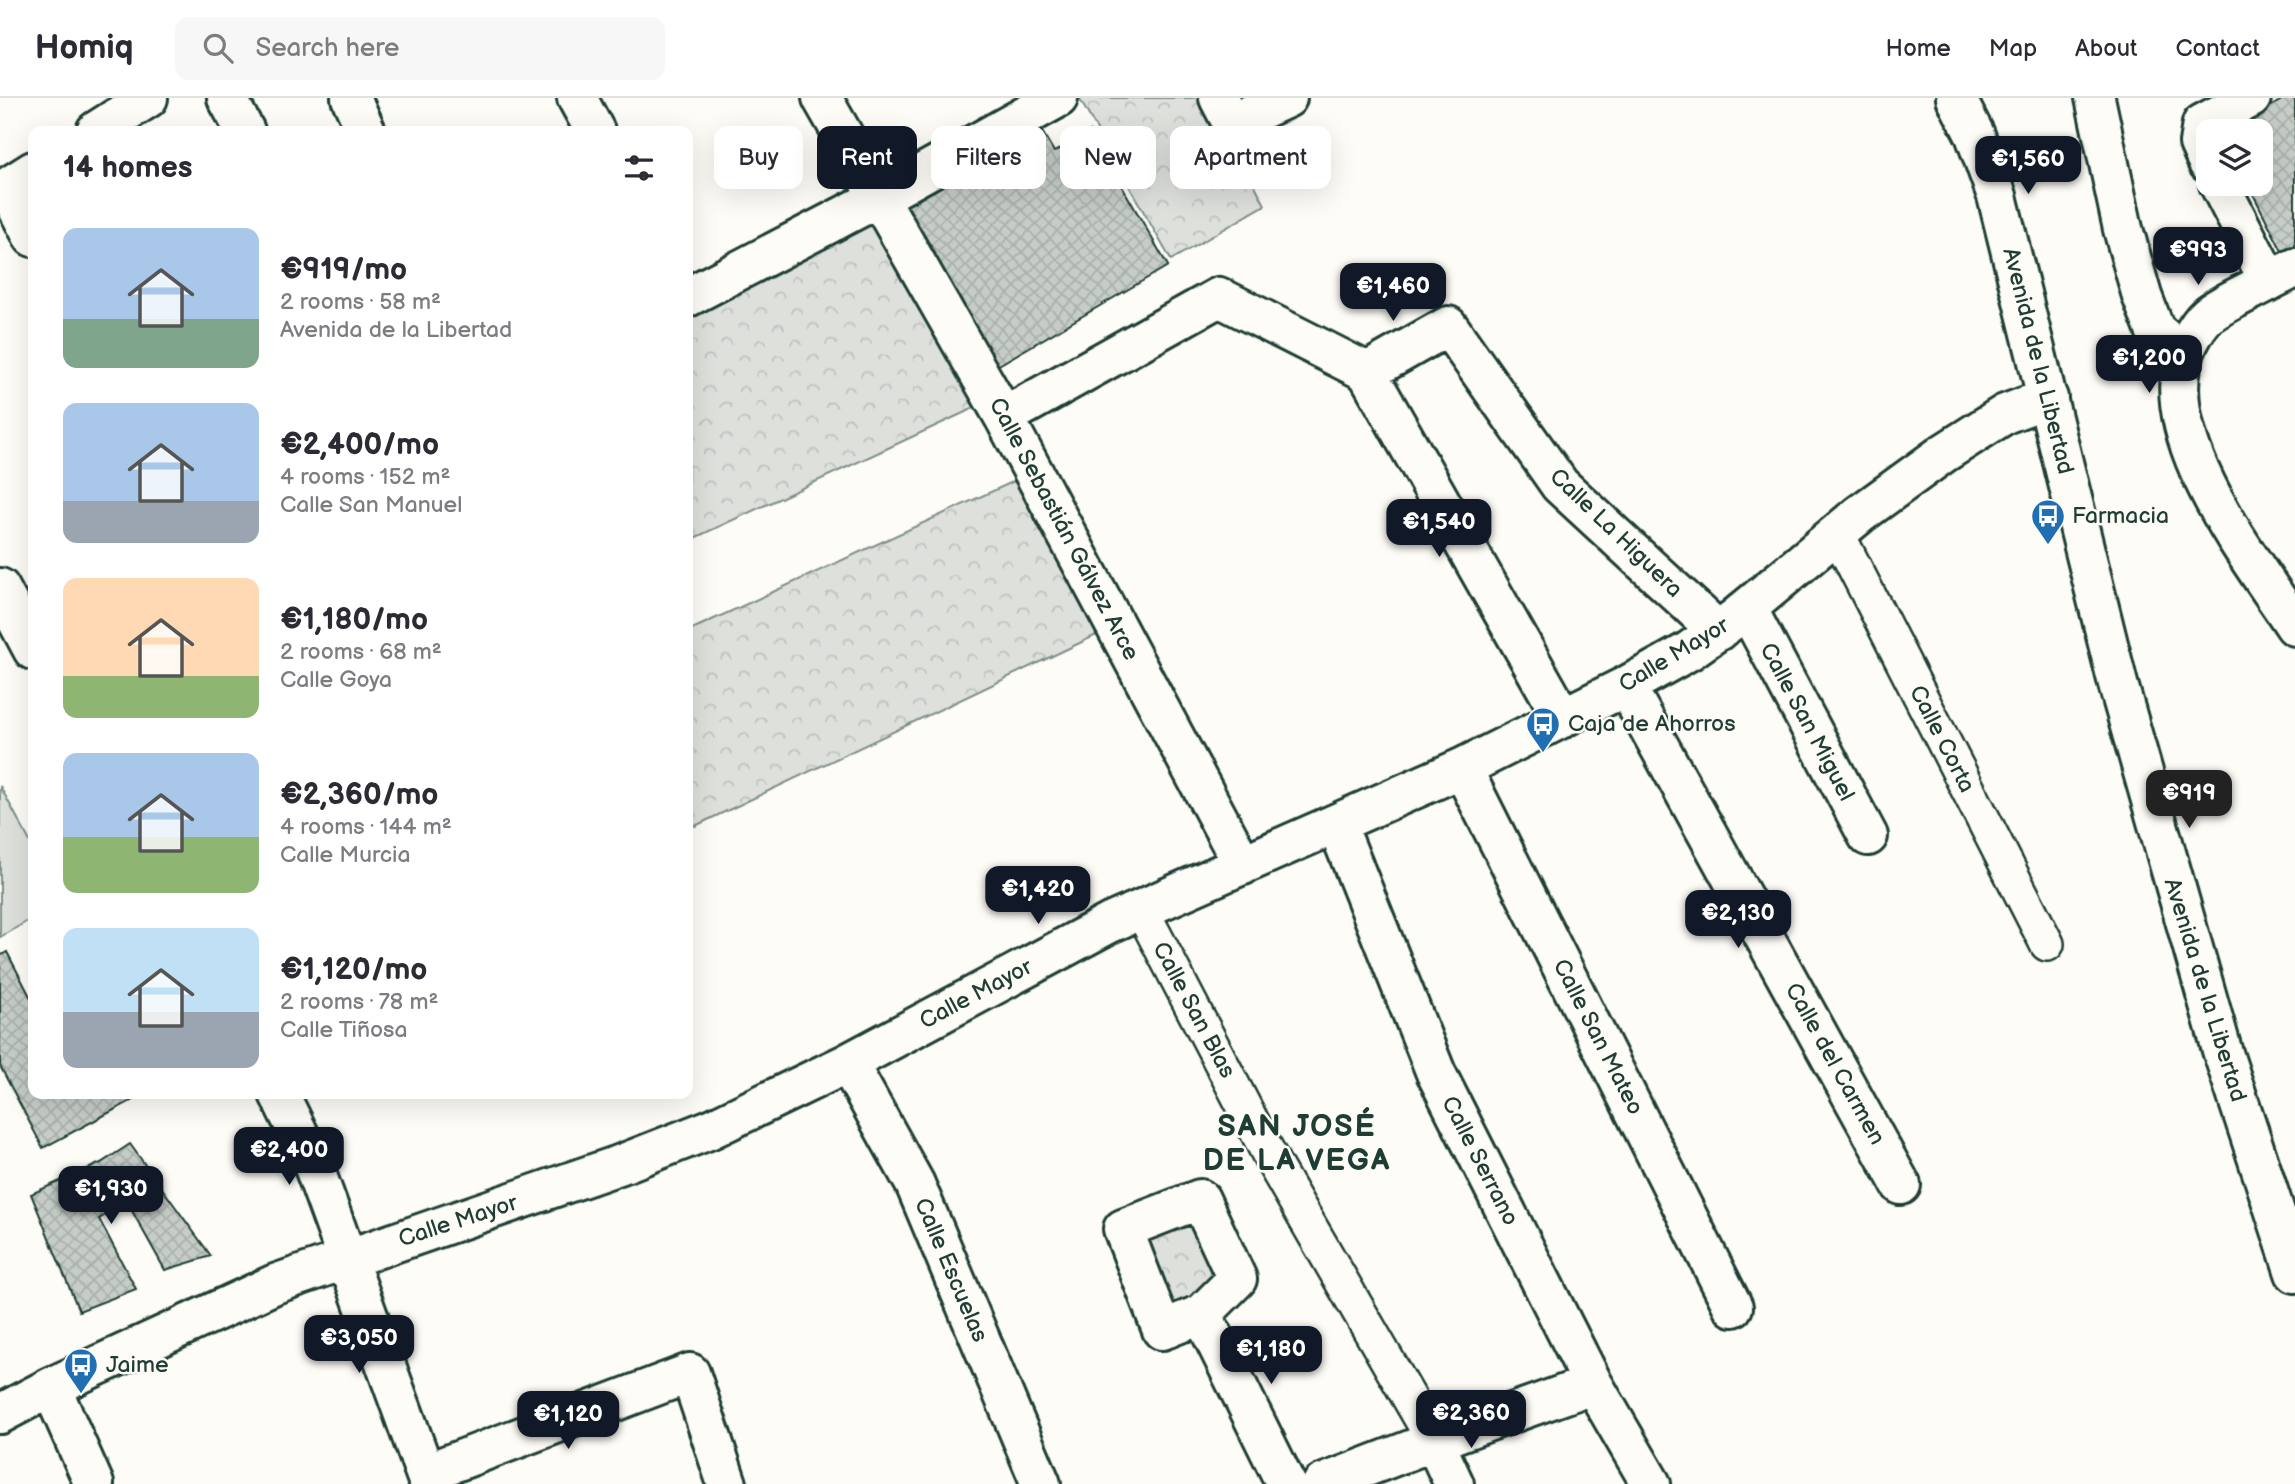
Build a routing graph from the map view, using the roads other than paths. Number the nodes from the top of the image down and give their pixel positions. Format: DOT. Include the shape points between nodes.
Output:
graph roads {
  1 [pos="148,98"];
  2 [pos="227,98"];
  3 [pos="351,98"];
  4 [pos="577,98"];
  5 [pos="822,98"];
  6 [pos="1058,98"];
  7 [pos="1287,98"];
  8 [pos="1956,98"];
  9 [pos="2095,98"];
  10 [pos="2251,98"];
  11 [pos="1225,110"];
  12 [pos="2211,119"];
  13 [pos="104,126"];
  14 [pos="242,126"];
  15 [pos="364,126"];
  16 [pos="592,126"];
  17 [pos="13,184"];
  18 [pos="2227,196"];
  19 [pos="880,197"];
  20 [pos="28,224"];
  21 [pos="2282,275"];
  22 [pos="693,293"];
  23 [pos="2185,350"];
  24 [pos="1367,372"];
  25 [pos="2048,398"];
  26 [pos="1004,417"];
  27 [pos="1837,533"];
  28 [pos="0,588"];
  29 [pos="1732,620"];
  30 [pos="2295,626"];
  31 [pos="28,641"];
  32 [pos="1626,686"];
  33 [pos="1563,718"];
  34 [pos="1462,768"];
  35 [pos="1337,825"];
  36 [pos="1868,836"];
  37 [pos="1243,865"];
  38 [pos="1141,909"];
  39 [pos="2047,944"];
  40 [pos="848,1063"];
  41 [pos="281,1099"];
  42 [pos="1901,1185"];
  43 [pos="347,1257"];
  44 [pos="2295,1273"];
  45 [pos="1733,1307"];
  46 [pos="1202,1314"];
  47 [pos="1593,1384"];
  48 [pos="51,1387"];
  49 [pos="0,1414"];
  50 [pos="1434,1441"];
  51 [pos="428,1479"];
  52 [pos="93,1484"];
  53 [pos="727,1484"];
  54 [pos="1041,1484"];
  55 [pos="1286,1484"];
  56 [pos="1322,1484"];
  57 [pos="1454,1484"];
  58 [pos="1651,1484"];
  1 -- 13 [label="street"];
  2 -- 14 [label="street"];
  3 -- 15 [label="street"];
  4 -- 16 [label="street"];
  5 -- 19 [label="street, Calle Sebastián Gálvez Arce"];
  6 -- 19 [label="street"];
  7 -- 11 [label="street"];
  8 -- 25 [label="street, Avenida de la Libertad" via="1997,196"];
  9 -- 23 [label="street" via="2142,296 2155,330"];
  10 -- 12 [label="street"];
  17 -- 20 [label="street"];
  18 -- 21 [label="street"];
  19 -- 22 [label="street"];
  19 -- 26 [label="street, Calle Sebastián Gálvez Arce"];
  21 -- 23 [label="street" via="2207,316"];
  23 -- 30 [label="street" via="2179,368 2180,405 2203,478"];
  24 -- 26 [label="street" via="1219,296"];
  24 -- 29 [label="street, Calle La Higuera" via="1448,327 1560,485"];
  24 -- 33 [label="street"];
  25 -- 27 [label="street, Calle Mayor" via="1986,424"];
  25 -- 44 [label="street, Avenida de la Libertad" via="2118,684 2169,868"];
  26 -- 37 [label="street, Calle Sebastián Gálvez Arce"];
  27 -- 29 [label="street, Calle Mayor"];
  27 -- 39 [label="street, Calle Corta"];
  28 -- 31 [label="street"];
  29 -- 32 [label="street, Calle Mayor"];
  29 -- 36 [label="street, Calle San Miguel"];
  32 -- 33 [label="street, Calle Mayor"];
  32 -- 42 [label="street, Calle del Carmen"];
  33 -- 34 [label="street, Calle Mayor"];
  34 -- 35 [label="street, Calle Mayor"];
  34 -- 45 [label="street, Calle San Mateo"];
  35 -- 37 [label="street, Calle Mayor"];
  35 -- 47 [label="street, Calle Serrano" via="1436,1073"];
  37 -- 38 [label="street, Calle Mayor"];
  38 -- 40 [label="street, Calle Mayor"];
  38 -- 50 [label="street, Calle San Blas" via="1275,1166"];
  40 -- 43 [label="street, Calle Mayor" via="675,1144"];
  40 -- 54 [label="street, Calle Escuelas" via="915,1184"];
  41 -- 43 [label="street" via="311,1159"];
  43 -- 48 [label="street, Calle Mayor" via="227,1304"];
  43 -- 51 [label="street"];
  46 -- 55 [label="street"];
  47 -- 50 [label="street"];
  47 -- 58 [label="street, Calle Serrano"];
  48 -- 49 [label="street, Calle Mayor"];
  48 -- 52 [label="street"];
  50 -- 56 [label="street"];
  50 -- 57 [label="street"];
  51 -- 53 [label="street" via="690,1373"];
}
